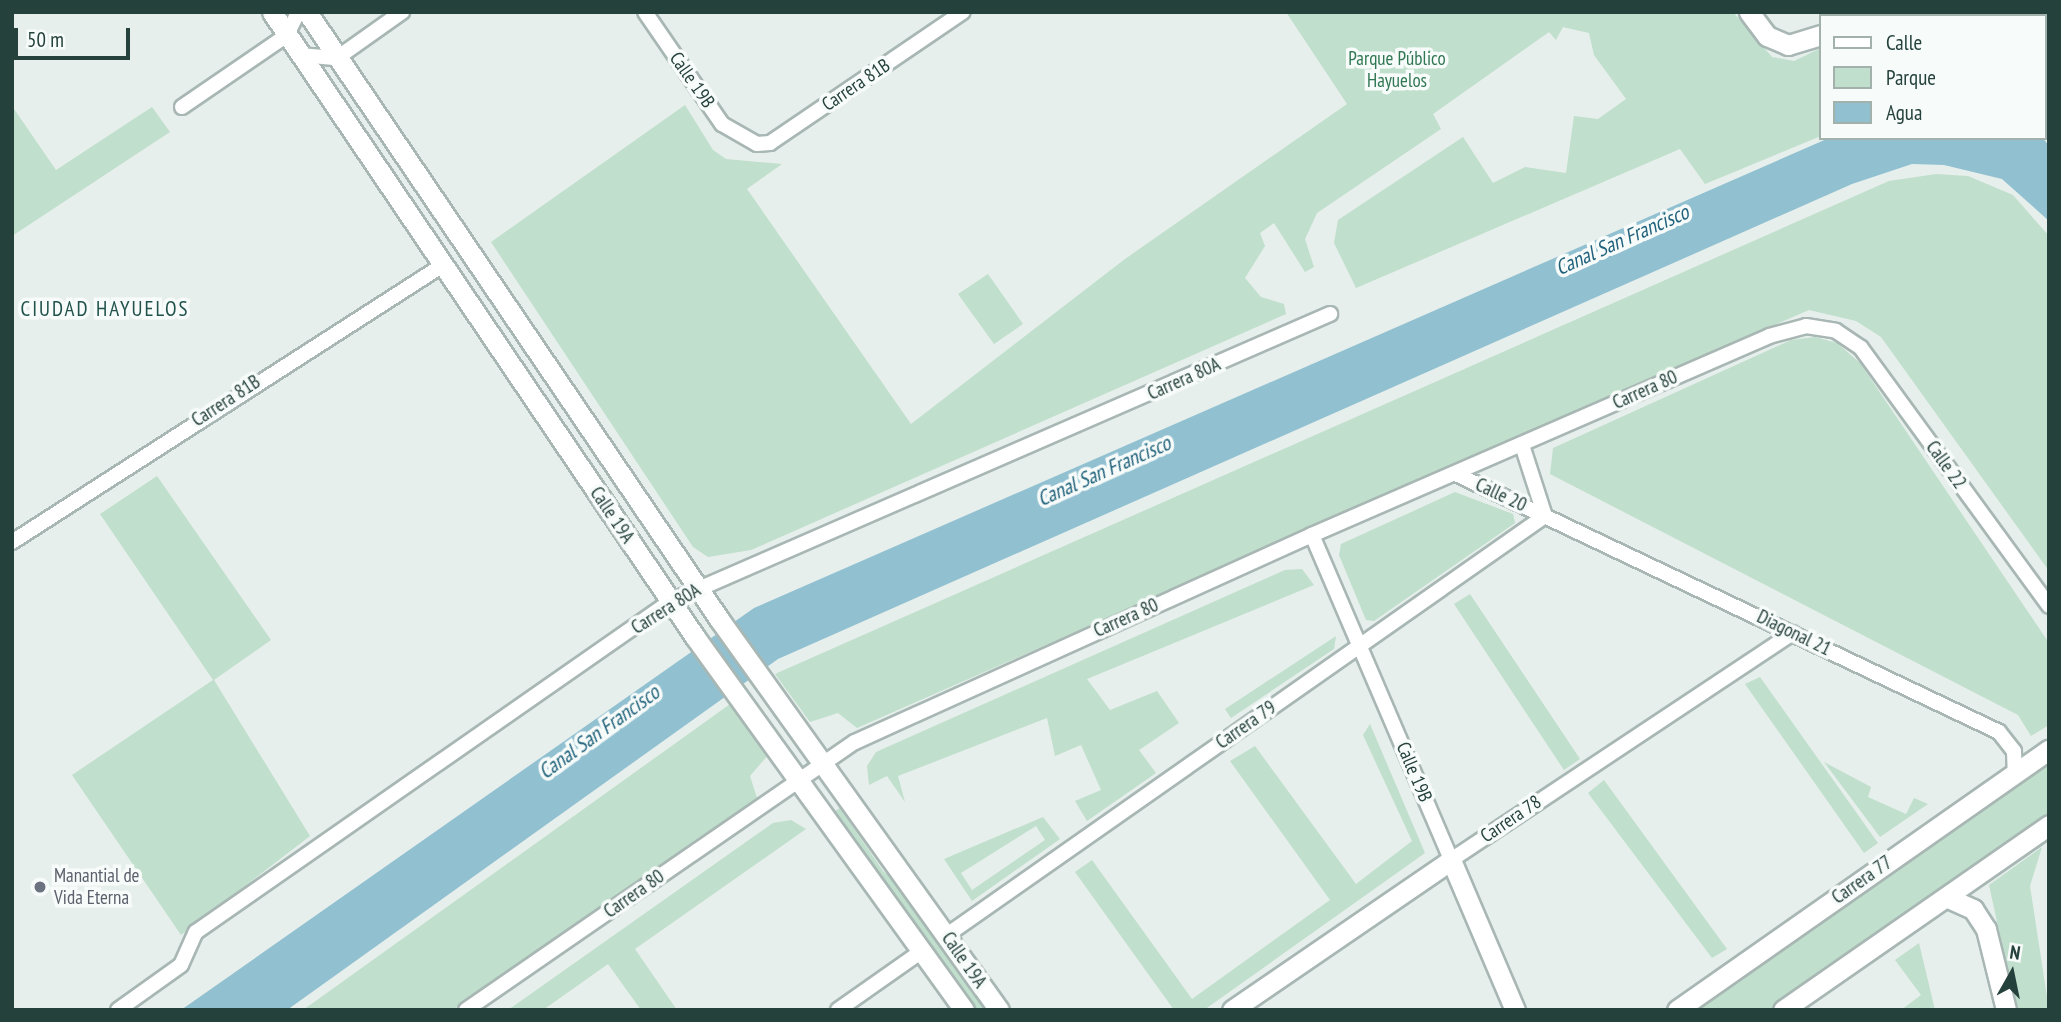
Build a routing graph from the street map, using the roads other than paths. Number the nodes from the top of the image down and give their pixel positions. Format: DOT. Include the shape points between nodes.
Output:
graph roads {
  1 [pos="272,12"];
  2 [pos="298,12"];
  3 [pos="307,12"];
  4 [pos="401,12"];
  5 [pos="645,12"];
  6 [pos="963,12"];
  7 [pos="1749,12"];
  8 [pos="287,35"];
  9 [pos="1820,36"];
  10 [pos="300,55"];
  11 [pos="337,58"];
  12 [pos="182,107"];
  13 [pos="744,142"];
  14 [pos="443,265"];
  15 [pos="1330,314"];
  16 [pos="1836,331"];
  17 [pos="1522,445"];
  18 [pos="1456,474"];
  19 [pos="1545,516"];
  20 [pos="1312,535"];
  21 [pos="12,541"];
  22 [pos="698,587"];
  23 [pos="671,601"];
  24 [pos="2049,606"];
  25 [pos="1793,633"];
  26 [pos="1360,646"];
  27 [pos="2049,750"];
  28 [pos="824,762"];
  29 [pos="2015,774"];
  30 [pos="798,779"];
  31 [pos="2049,825"];
  32 [pos="1451,860"];
  33 [pos="1946,897"];
  34 [pos="947,935"];
  35 [pos="922,951"];
  36 [pos="118,1010"];
  37 [pos="466,1010"];
  38 [pos="838,1010"];
  39 [pos="964,1010"];
  40 [pos="999,1010"];
  41 [pos="1232,1010"];
  42 [pos="1515,1010"];
  43 [pos="1677,1010"];
  44 [pos="1783,1010"];
  45 [pos="2006,1010"];
  1 -- 8 [label="street, Calle 19A"];
  2 -- 8 [label="street"];
  3 -- 11 [label="street, Calle 19A"];
  4 -- 11 [label="street"];
  5 -- 13 [label="street, Calle 19B" via="722,124"];
  6 -- 13 [label="street, Carrera 81B" via="770,143"];
  7 -- 9 [label="street" via="1762,31 1787,45"];
  8 -- 10 [label="street, Calle 19A"];
  8 -- 12 [label="street"];
  10 -- 11 [label="street"];
  10 -- 14 [label="street, Calle 19A"];
  11 -- 22 [label="street, Calle 19A"];
  14 -- 21 [label="street, Carrera 81B"];
  14 -- 23 [label="street, Calle 19A"];
  15 -- 22 [label="street, Carrera 80A"];
  16 -- 17 [label="street, Carrera 80" via="1806,326 1769,336"];
  16 -- 24 [label="street, Calle 22" via="1861,348"];
  17 -- 18 [label="street, Carrera 80"];
  17 -- 19 [label="street"];
  18 -- 19 [label="street, Calle 20"];
  18 -- 20 [label="street, Carrera 80"];
  19 -- 25 [label="street, Diagonal 21"];
  19 -- 26 [label="street, Carrera 79"];
  20 -- 26 [label="street, Calle 19B"];
  20 -- 28 [label="street, Carrera 80" via="855,742"];
  22 -- 23 [label="street, Carrera 80A"];
  22 -- 28 [label="street, Calle 19A"];
  23 -- 30 [label="street, Calle 19A"];
  23 -- 36 [label="street, Carrera 80A" via="196,932 181,965"];
  25 -- 29 [label="street, Diagonal 21" via="2000,732 2014,751"];
  25 -- 32 [label="street, Carrera 78"];
  26 -- 32 [label="street, Calle 19B"];
  26 -- 34 [label="street, Carrera 79"];
  27 -- 29 [label="street, Carrera 77"];
  28 -- 30 [label="street, Carrera 80"];
  28 -- 34 [label="street, Calle 19A"];
  29 -- 43 [label="street, Carrera 77"];
  30 -- 35 [label="street, Calle 19A"];
  30 -- 37 [label="street, Carrera 80"];
  31 -- 33 [label="street"];
  32 -- 41 [label="street, Carrera 78"];
  32 -- 42 [label="street, Calle 19B"];
  33 -- 44 [label="street"];
  33 -- 45 [label="street" via="1973,909 1986,929"];
  34 -- 40 [label="street, Calle 19A"];
  35 -- 38 [label="street"];
  35 -- 39 [label="street, Calle 19A"];
}
